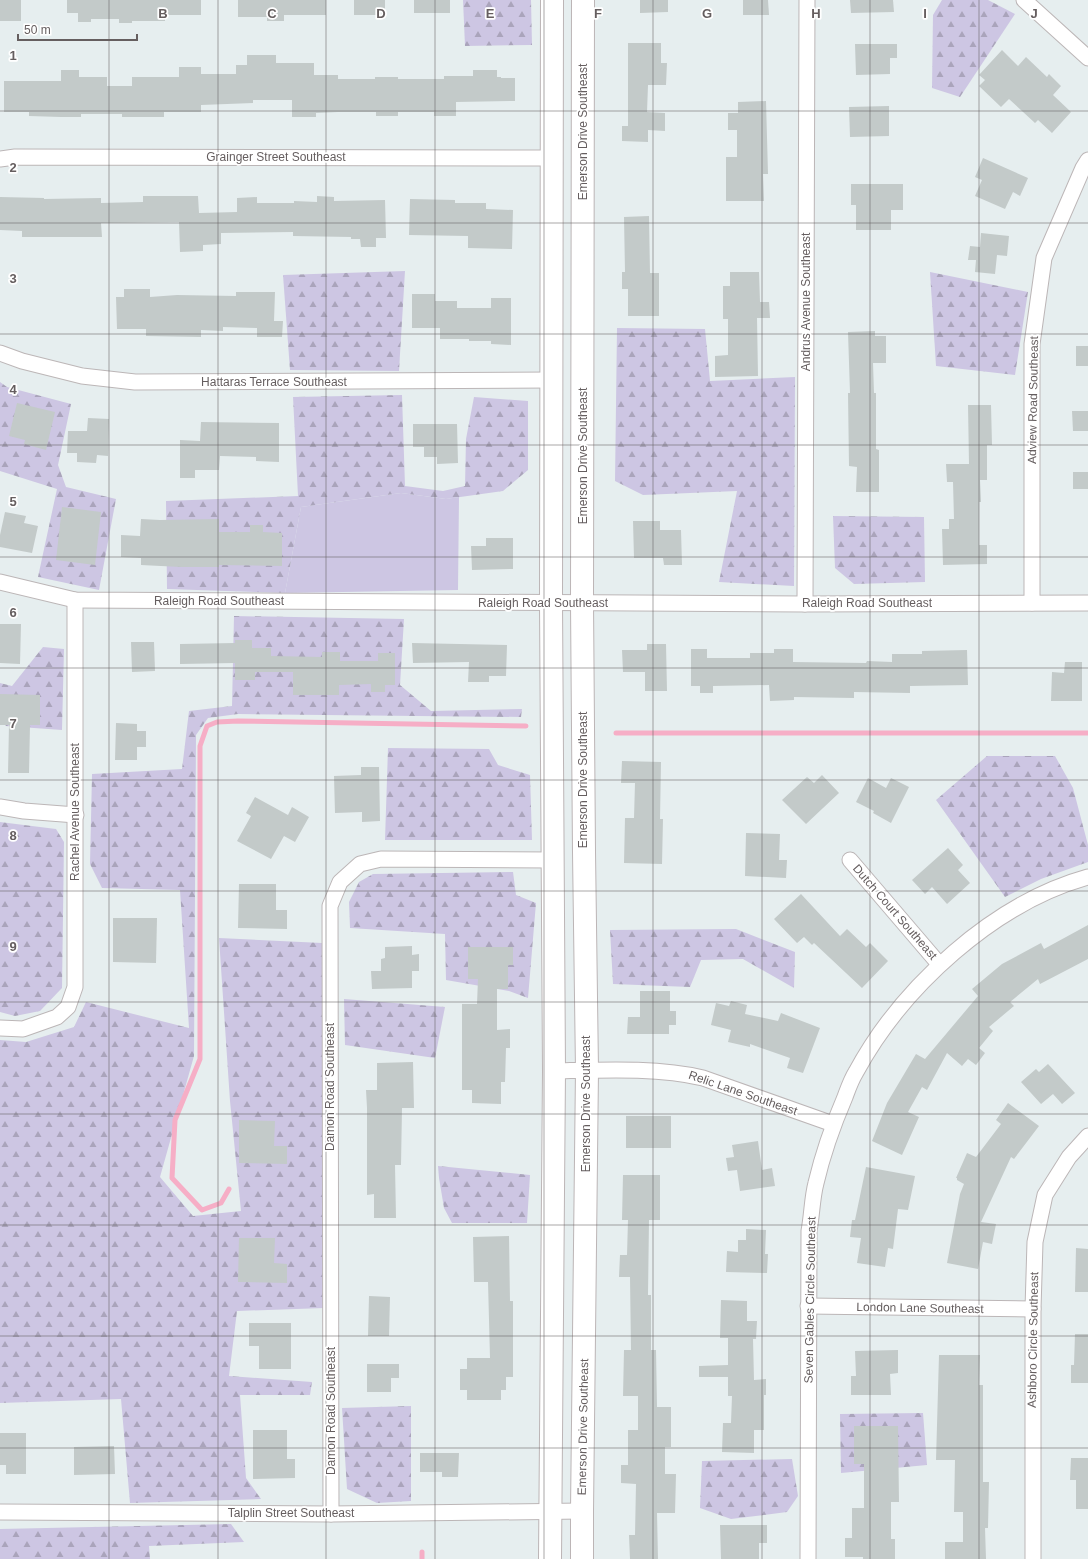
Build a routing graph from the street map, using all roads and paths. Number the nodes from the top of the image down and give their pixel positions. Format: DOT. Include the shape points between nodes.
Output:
graph roads {
  1 [pos="552,0"];
  2 [pos="583,0"];
  3 [pos="807,0"];
  4 [pos="1024,0"];
  5 [pos="1088,58"];
  6 [pos="552,158"];
  7 [pos="0,159"];
  8 [pos="1088,160"];
  9 [pos="0,353"];
  10 [pos="552,380"];
  11 [pos="0,582"];
  12 [pos="75,600"];
  13 [pos="551,603"];
  14 [pos="582,603"];
  15 [pos="1032,603"];
  16 [pos="1088,603"];
  17 [pos="805,604"];
  18 [pos="0,807"];
  19 [pos="76,815"];
  20 [pos="552,860"];
  21 [pos="850,860"];
  22 [pos="1088,877"];
  23 [pos="939,964"];
  24 [pos="0,1028"];
  25 [pos="587,1070"];
  26 [pos="554,1071"];
  27 [pos="833,1124"];
  28 [pos="1088,1136"];
  29 [pos="808,1306"];
  30 [pos="1032,1309"];
  31 [pos="582,1511"];
  32 [pos="0,1512"];
  33 [pos="550,1512"];
  34 [pos="331,1514"];
  35 [pos="550,1559"];
  36 [pos="582,1559"];
  37 [pos="808,1559"];
  38 [pos="1033,1559"];
  1 -- 6 [label="street"];
  2 -- 14 [label="street, Emerson Drive Southeast"];
  3 -- 17 [label="street, Andrus Avenue Southeast"];
  4 -- 5 [label="street"];
  6 -- 7 [label="street, Grainger Street Southeast"];
  6 -- 10 [label="street"];
  8 -- 15 [label="street, Adview Road Southeast" via="1082,168 1044,258 1032,344"];
  9 -- 10 [label="street, Hattaras Terrace Southeast" via="82,376 135,382"];
  10 -- 13 [label="street"];
  11 -- 12 [label="street, Raleigh Road Southeast"];
  12 -- 13 [label="street, Raleigh Road Southeast"];
  12 -- 19 [label="street, Rachel Avenue Southeast"];
  13 -- 14 [label="street, Raleigh Road Southeast"];
  13 -- 20 [label="street"];
  14 -- 17 [label="street, Raleigh Road Southeast"];
  14 -- 25 [label="street, Emerson Drive Southeast"];
  15 -- 16 [label="street, Raleigh Road Southeast"];
  15 -- 17 [label="street, Raleigh Road Southeast"];
  18 -- 19 [label="street" via="24,812"];
  19 -- 24 [label="street, Rachel Avenue Southeast" via="75,986 68,1007 57,1018 23,1029"];
  20 -- 26 [label="street"];
  20 -- 34 [label="street, Damon Road Southeast" via="381,859 360,864 340,882 330,906"];
  21 -- 23 [label="street, Dutch Court Southeast"];
  22 -- 23 [label="street, Seven Gables Circle Southeast" via="1069,882 1029,900 983,928"];
  23 -- 27 [label="street, Seven Gables Circle Southeast" via="881,1030 855,1073"];
  25 -- 26 [label="street, Relic Lane Southeast"];
  25 -- 27 [label="street, Relic Lane Southeast" via="682,1073"];
  25 -- 31 [label="street, Emerson Drive Southeast"];
  26 -- 33 [label="street"];
  27 -- 29 [label="street, Seven Gables Circle Southeast" via="816,1184 810,1231"];
  28 -- 30 [label="street, Ashboro Circle Southeast" via="1069,1157 1045,1195 1035,1242"];
  29 -- 30 [label="street, London Lane Southeast"];
  29 -- 37 [label="street, Seven Gables Circle Southeast"];
  30 -- 38 [label="street, Ashboro Circle Southeast"];
  31 -- 33 [label="street, Talplin Street Southeast"];
  31 -- 36 [label="street, Emerson Drive Southeast"];
  32 -- 34 [label="street, Talplin Street Southeast"];
  33 -- 34 [label="street, Talplin Street Southeast"];
  33 -- 35 [label="street"];
}
